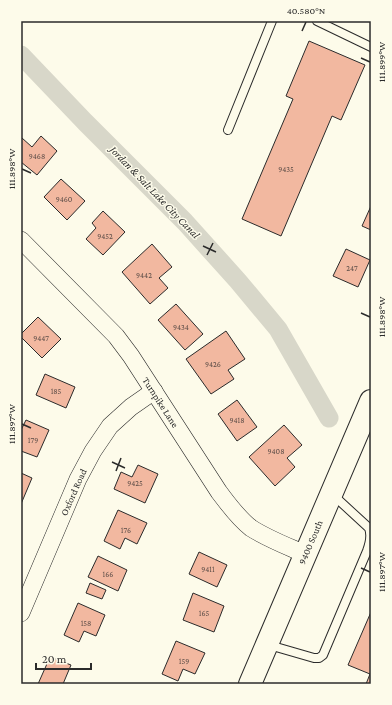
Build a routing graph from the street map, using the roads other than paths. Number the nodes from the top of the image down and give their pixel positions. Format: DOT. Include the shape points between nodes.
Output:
graph roads {
  1 [pos="272,21"];
  2 [pos="317,21"];
  3 [pos="371,47"];
  4 [pos="228,130"];
  5 [pos="21,240"];
  6 [pos="154,391"];
  7 [pos="371,401"];
  8 [pos="332,493"];
  9 [pos="305,554"];
  10 [pos="21,613"];
  11 [pos="267,644"];
  12 [pos="250,684"];
  1 -- 4 [label="lane"];
  2 -- 3 [label="lane"];
  5 -- 6 [label="street, Turnpike Lane" via="116,336"];
  6 -- 9 [label="street, Turnpike Lane" via="234,512 250,527 270,539"];
  6 -- 10 [label="street, Oxford Road" via="110,426 93,451 78,479"];
  7 -- 8 [label="street, 9400 South"];
  8 -- 9 [label="street, 9400 South"];
  8 -- 11 [label="lane" via="369,528 370,541 329,642 319,658"];
  9 -- 11 [label="street, 9400 South"];
  11 -- 12 [label="street, 9400 South"];
}
